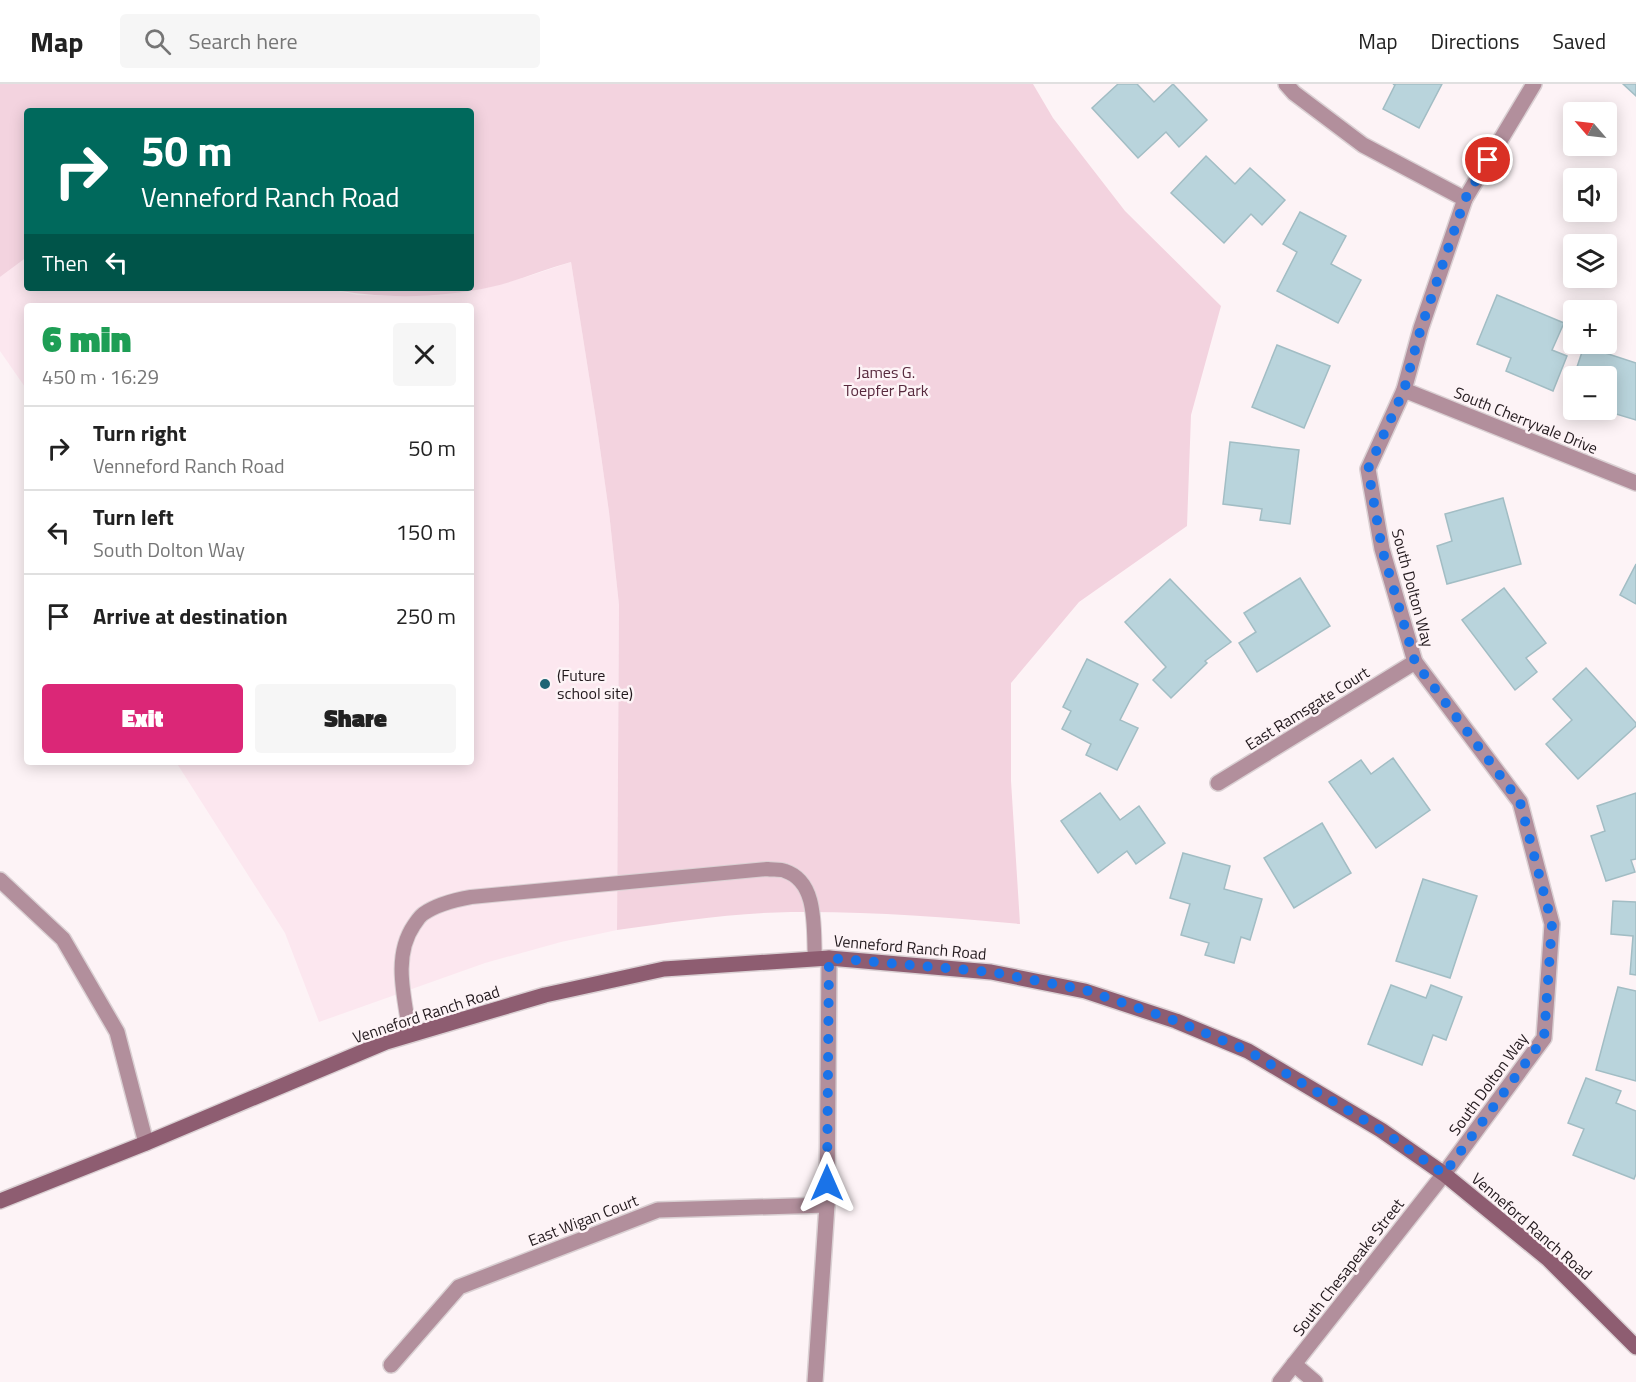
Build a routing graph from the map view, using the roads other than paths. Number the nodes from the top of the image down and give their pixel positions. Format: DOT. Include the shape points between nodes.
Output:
graph roads {
  1 [pos="1286,84"];
  2 [pos="1534,84"];
  3 [pos="1465,199"];
  4 [pos="1404,390"];
  5 [pos="1636,483"];
  6 [pos="1415,662"];
  7 [pos="1218,783"];
  8 [pos="0,880"];
  9 [pos="822,959"];
  10 [pos="411,1035"];
  11 [pos="146,1143"];
  12 [pos="1444,1174"];
  13 [pos="0,1201"];
  14 [pos="827,1205"];
  15 [pos="1636,1347"];
  16 [pos="1294,1364"];
  17 [pos="391,1365"];
  18 [pos="815,1382"];
  19 [pos="1280,1382"];
  20 [pos="1315,1382"];
  1 -- 3 [label="street" via="1364,145"];
  2 -- 3 [label="street, South Dolton Way"];
  3 -- 4 [label="street, South Dolton Way"];
  4 -- 5 [label="street, South Cherryvale Drive"];
  4 -- 6 [label="street, South Dolton Way" via="1368,469 1382,549"];
  6 -- 7 [label="street, East Ramsgate Court"];
  6 -- 12 [label="street, South Dolton Way" via="1520,802 1552,924 1544,1038"];
  8 -- 11 [label="street" via="63,939 117,1032"];
  9 -- 10 [label="street, Venneford Ranch Road" via="664,969 545,995"];
  9 -- 10 [label="lane" via="812,902 795,876 785,871 755,870 448,901 421,915 404,946 401,967"];
  9 -- 12 [label="street, Venneford Ranch Road" via="991,972 1085,990 1176,1021 1248,1051 1381,1130"];
  9 -- 14 [label="street"];
  10 -- 11 [label="street, Venneford Ranch Road"];
  11 -- 13 [label="street, Venneford Ranch Road"];
  12 -- 15 [label="street, Venneford Ranch Road" via="1548,1259"];
  12 -- 16 [label="street, South Chesapeake Street"];
  14 -- 17 [label="street, East Wigan Court" via="658,1210 459,1287"];
  14 -- 18 [label="street"];
  16 -- 19 [label="street, South Chesapeake Street"];
  16 -- 20 [label="street"];
}
